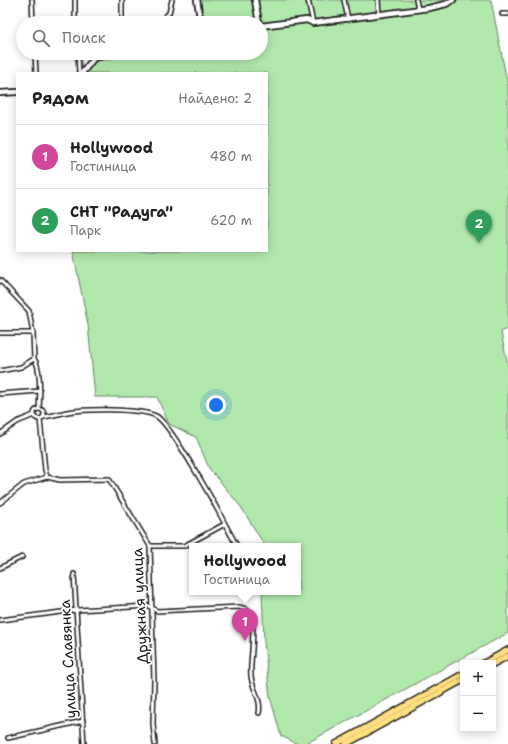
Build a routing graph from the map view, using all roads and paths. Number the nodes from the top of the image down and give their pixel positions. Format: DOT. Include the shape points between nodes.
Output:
graph roads {
  1 [pos="32,0"];
  2 [pos="75,0"];
  3 [pos="122,0"];
  4 [pos="172,0"];
  5 [pos="197,0"];
  6 [pos="255,0"];
  7 [pos="308,0"];
  8 [pos="344,0"];
  9 [pos="378,0"];
  10 [pos="416,0"];
  11 [pos="453,0"];
  12 [pos="418,9"];
  13 [pos="380,14"];
  14 [pos="502,14"];
  15 [pos="508,14"];
  16 [pos="33,16"];
  17 [pos="75,16"];
  18 [pos="122,16"];
  19 [pos="165,16"];
  20 [pos="200,16"];
  21 [pos="258,16"];
  22 [pos="348,19"];
  23 [pos="313,23"];
  24 [pos="268,25"];
  25 [pos="35,60"];
  26 [pos="79,60"];
  27 [pos="92,60"];
  28 [pos="36,72"];
  29 [pos="80,72"];
  30 [pos="81,72"];
  31 [pos="16,92"];
  32 [pos="0,93"];
  33 [pos="0,280"];
  34 [pos="0,333"];
  35 [pos="33,334"];
  36 [pos="34,359"];
  37 [pos="0,371"];
  38 [pos="40,391"];
  39 [pos="0,394"];
  40 [pos="39,409"];
  41 [pos="34,415"];
  42 [pos="42,418"];
  43 [pos="0,434"];
  44 [pos="47,477"];
  45 [pos="0,503"];
  46 [pos="225,524"];
  47 [pos="189,543"];
  48 [pos="190,543"];
  49 [pos="235,543"];
  50 [pos="150,546"];
  51 [pos="22,557"];
  52 [pos="0,568"];
  53 [pos="74,574"];
  54 [pos="152,607"];
  55 [pos="77,610"];
  56 [pos="0,620"];
  57 [pos="508,650"];
  58 [pos="508,656"];
  59 [pos="490,660"];
  60 [pos="496,662"];
  61 [pos="460,676"];
  62 [pos="460,682"];
  63 [pos="259,713"];
  64 [pos="83,721"];
  65 [pos="8,738"];
  66 [pos="84,744"];
  67 [pos="155,744"];
  68 [pos="336,744"];
  69 [pos="346,744"];
  1 -- 16 [label="street"];
  2 -- 17 [label="street"];
  3 -- 18 [label="street"];
  4 -- 19 [label="street"];
  5 -- 20 [label="street"];
  6 -- 21 [label="street"];
  7 -- 23 [label="street"];
  8 -- 22 [label="street"];
  9 -- 13 [label="street"];
  10 -- 12 [label="street"];
  11 -- 12 [label="street" via="446,4"];
  12 -- 13 [label="street"];
  13 -- 22 [label="street"];
  14 -- 15 [label="street"];
  22 -- 23 [label="street"];
  23 -- 24 [label="street" via="307,20"];
  25 -- 28 [label="street"];
  26 -- 29 [label="street"];
  27 -- 30 [label="street"];
  31 -- 32 [label="street"];
  33 -- 35 [label="street" via="29,311"];
  34 -- 35 [label="street"];
  35 -- 36 [label="street"];
  36 -- 37 [label="street" via="21,367"];
  36 -- 38 [label="street" via="37,364"];
  38 -- 39 [label="street"];
  38 -- 40 [label="street"];
  40 -- 41 [label="street"];
  40 -- 42 [label="street" via="44,413"];
  41 -- 42 [label="street" via="36,419"];
  41 -- 43 [label="street" via="17,422"];
  42 -- 44 [label="street" via="44,470"];
  42 -- 46 [label="street" via="68,412 119,411 156,416 171,431"];
  44 -- 45 [label="street" via="24,484"];
  44 -- 50 [label="street, Дружная улица" via="60,480 109,479"];
  46 -- 48 [label="street"];
  46 -- 49 [label="street"];
  47 -- 50 [label="street" via="184,546"];
  50 -- 54 [label="street, Дружная улица"];
  51 -- 52 [label="street"];
  53 -- 55 [label="street, улица Славянка"];
  54 -- 55 [label="street"];
  54 -- 63 [label="street" via="157,611 239,608 248,610 253,646 250,676 256,691"];
  54 -- 67 [label="street, Дружная улица"];
  55 -- 56 [label="street"];
  55 -- 64 [label="street, улица Славянка"];
  57 -- 59 [label="main road"];
  58 -- 60 [label="main road"];
  61 -- 68 [label="main road"];
  62 -- 69 [label="main road"];
  64 -- 65 [label="street"];
  64 -- 66 [label="street, улица Славянка"];
}
